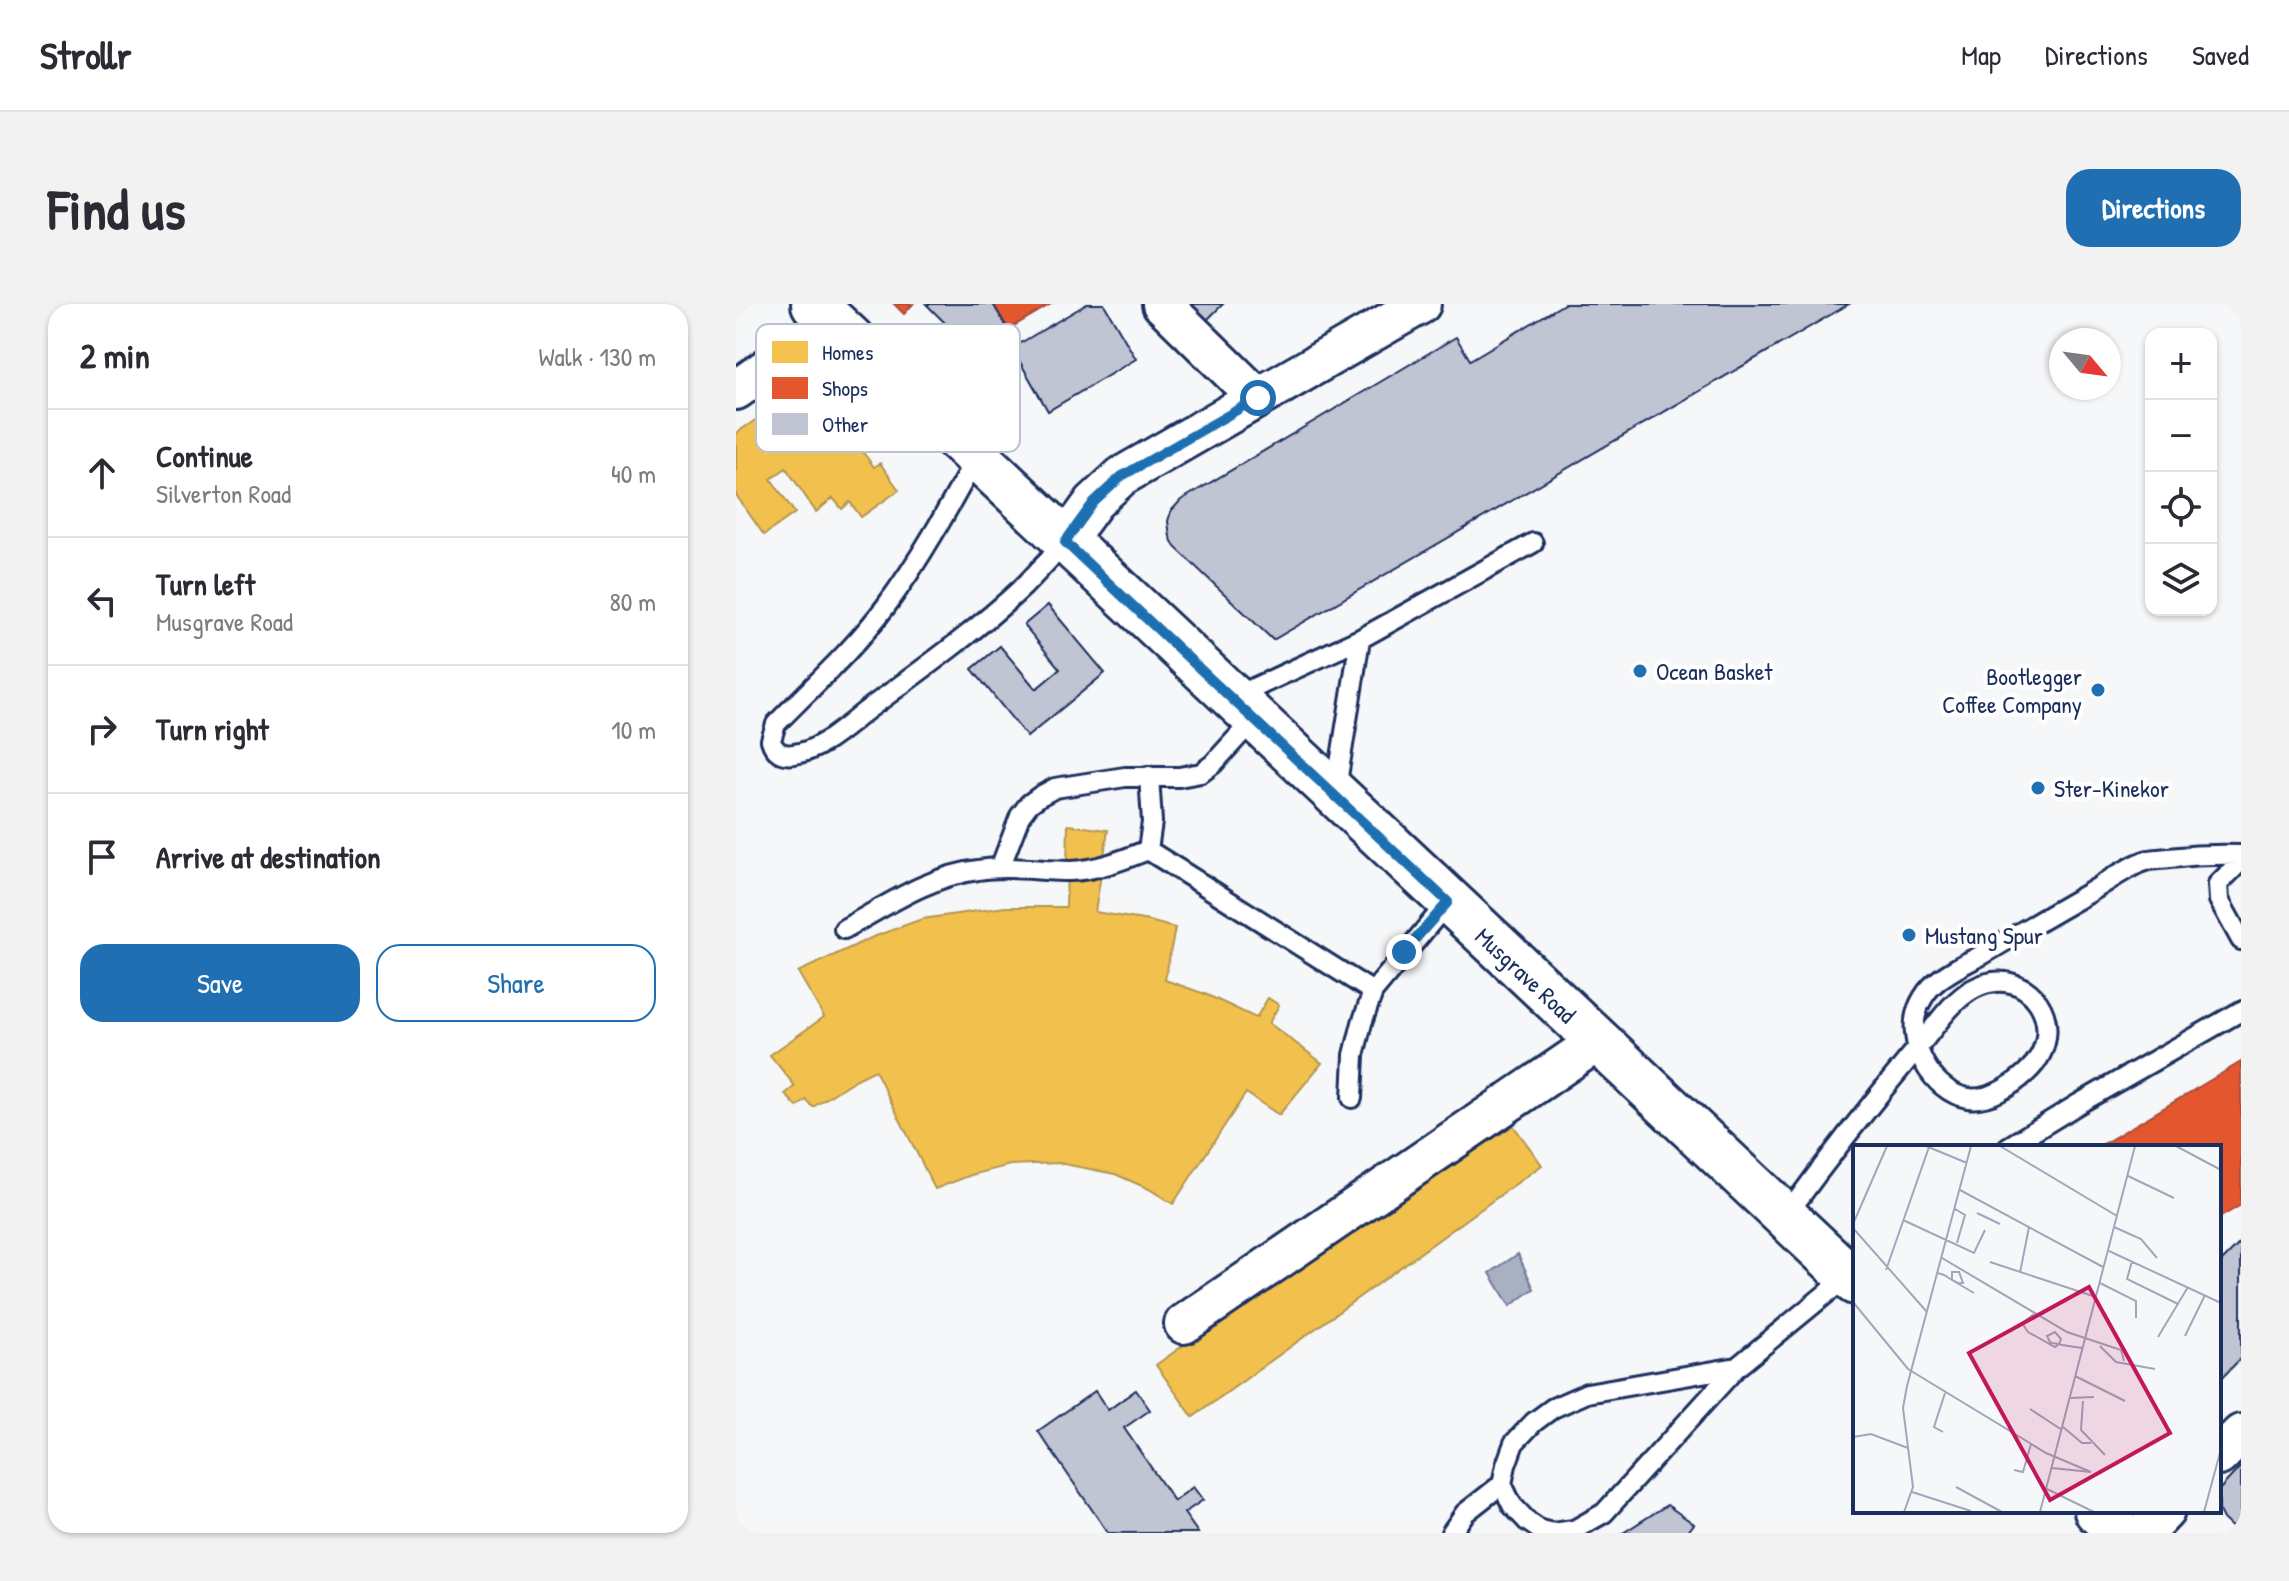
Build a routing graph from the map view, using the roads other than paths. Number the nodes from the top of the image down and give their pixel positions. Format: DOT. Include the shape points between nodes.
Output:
graph roads {
  1 [pos="1162,304"];
  2 [pos="1421,304"];
  3 [pos="756,372"];
  4 [pos="736,390"];
  5 [pos="1258,398"];
  6 [pos="970,452"];
  7 [pos="976,458"];
  8 [pos="1065,542"];
  9 [pos="1533,543"];
  10 [pos="1360,639"];
  11 [pos="1243,709"];
  12 [pos="1149,776"];
  13 [pos="1335,796"];
  14 [pos="1148,850"];
  15 [pos="2241,855"];
  16 [pos="2241,861"];
  17 [pos="1000,868"];
  18 [pos="1448,902"];
  19 [pos="844,929"];
  20 [pos="2241,940"];
  21 [pos="1373,992"];
  22 [pos="2241,1011"];
  23 [pos="1597,1042"];
  24 [pos="1918,1047"];
  25 [pos="1352,1098"];
  26 [pos="2011,1145"];
  27 [pos="1785,1217"];
  28 [pos="1853,1276"];
  29 [pos="1184,1324"];
  30 [pos="1737,1367"];
  31 [pos="2241,1434"];
  32 [pos="2221,1454"];
  33 [pos="1502,1484"];
  34 [pos="2099,1513"];
  35 [pos="2163,1513"];
  36 [pos="1451,1533"];
  37 [pos="2120,1533"];
  38 [pos="2144,1533"];
  1 -- 5 [label="street"];
  2 -- 5 [label="street"];
  3 -- 4 [label="street"];
  5 -- 8 [label="street" via="1122,476 1094,502"];
  6 -- 7 [label="street, Musgrave Road"];
  7 -- 8 [label="street, Musgrave Road"];
  7 -- 8 [label="lane" via="886,607 776,724 771,740 777,751 796,754 820,745 982,622"];
  8 -- 11 [label="street, Musgrave Road"];
  9 -- 10 [label="lane"];
  10 -- 11 [label="lane"];
  10 -- 13 [label="lane"];
  11 -- 12 [label="lane" via="1213,764 1201,773"];
  11 -- 13 [label="street, Musgrave Road"];
  12 -- 14 [label="lane"];
  12 -- 17 [label="lane" via="1055,788 1040,796 1020,816"];
  13 -- 18 [label="street, Musgrave Road"];
  14 -- 17 [label="lane" via="1072,871"];
  14 -- 21 [label="lane"];
  15 -- 24 [label="lane" via="2144,861 1960,967 1930,987 1918,1008"];
  16 -- 20 [label="lane" via="2218,884 2219,900"];
  17 -- 19 [label="lane" via="950,875"];
  18 -- 21 [label="lane"];
  18 -- 23 [label="street, Musgrave Road"];
  21 -- 25 [label="lane" via="1354,1055"];
  22 -- 26 [label="lane"];
  23 -- 27 [label="street, Musgrave Road"];
  23 -- 29 [label="street"];
  24 -- 24 [label="lane" via="1933,1076 1949,1091 1968,1098 1989,1096 2029,1070 2041,1053 2048,1031 2045,1012 2036,998 2016,985 1994,980 1957,1001"];
  24 -- 27 [label="lane"];
  27 -- 28 [label="street, Musgrave Road"];
  28 -- 30 [label="lane"];
  30 -- 33 [label="lane" via="1587,1393 1553,1408 1514,1443"];
  30 -- 33 [label="lane" via="1604,1513 1574,1530 1540,1530 1512,1505"];
  31 -- 32 [label="street"];
  33 -- 36 [label="lane" via="1465,1513"];
  34 -- 37 [label="street"];
  35 -- 38 [label="street"];
}
